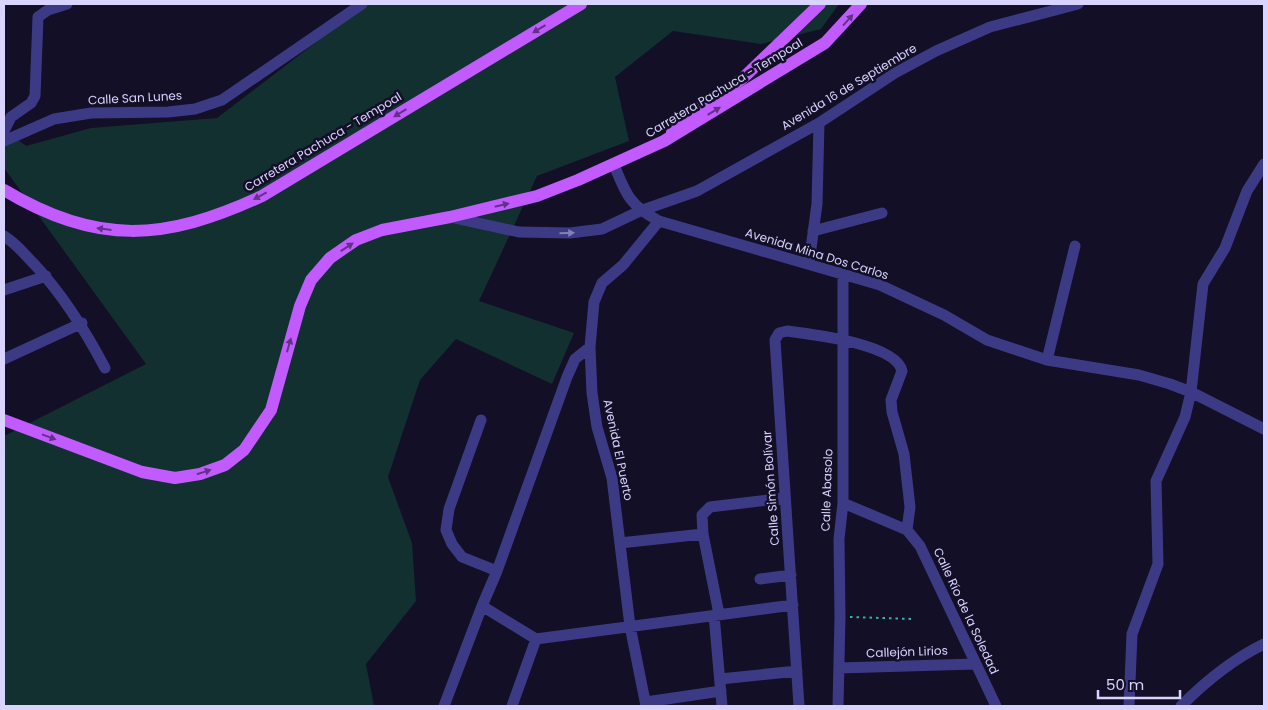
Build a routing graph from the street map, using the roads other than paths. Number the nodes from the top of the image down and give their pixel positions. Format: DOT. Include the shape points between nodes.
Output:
graph roads {
  1 [pos="67,4"];
  2 [pos="362,4"];
  3 [pos="581,4"];
  4 [pos="820,4"];
  5 [pos="861,4"];
  6 [pos="1078,4"];
  7 [pos="1045,7"];
  8 [pos="819,123"];
  9 [pos="4,131"];
  10 [pos="4,141"];
  11 [pos="664,141"];
  12 [pos="1264,164"];
  13 [pos="614,165"];
  14 [pos="4,190"];
  15 [pos="640,211"];
  16 [pos="882,213"];
  17 [pos="450,217"];
  18 [pos="659,221"];
  19 [pos="814,230"];
  20 [pos="5,238"];
  21 [pos="1075,246"];
  22 [pos="809,263"];
  23 [pos="843,274"];
  24 [pos="46,276"];
  25 [pos="4,290"];
  26 [pos="82,324"];
  27 [pos="843,338"];
  28 [pos="590,347"];
  29 [pos="4,359"];
  30 [pos="1047,360"];
  31 [pos="105,368"];
  32 [pos="1191,392"];
  33 [pos="4,420"];
  34 [pos="481,420"];
  35 [pos="1264,428"];
  36 [pos="784,498"];
  37 [pos="843,503"];
  38 [pos="907,530"];
  39 [pos="702,534"];
  40 [pos="620,543"];
  41 [pos="497,572"];
  42 [pos="792,575"];
  43 [pos="760,579"];
  44 [pos="793,605"];
  45 [pos="482,606"];
  46 [pos="716,615"];
  47 [pos="630,626"];
  48 [pos="536,639"];
  49 [pos="1264,644"];
  50 [pos="975,664"];
  51 [pos="839,668"];
  52 [pos="797,671"];
  53 [pos="720,685"];
  54 [pos="646,704"];
  55 [pos="444,706"];
  56 [pos="512,706"];
  57 [pos="722,706"];
  58 [pos="799,706"];
  59 [pos="838,706"];
  60 [pos="996,706"];
  61 [pos="1129,706"];
  62 [pos="1181,706"];
  1 -- 9 [label="street" via="38,17 35,96 31,103 11,117"];
  2 -- 10 [label="street, Calle San Lunes" via="222,100 195,109 168,112 91,113 54,118"];
  3 -- 14 [label="main road, Carretera Pachuca - Tempoal, one-way" via="262,196 195,224 158,230 124,231 93,227 62,219"];
  4 -- 11 [label="main road" via="742,79 687,115"];
  11 -- 5 [label="main road, Carretera Pachuca - Tempoal, one-way" via="825,43"];
  6 -- 7 [label="street, Avenida 16 de Septiembre"];
  7 -- 8 [label="street, Avenida 16 de Septiembre" via="990,26 936,51 895,73"];
  8 -- 15 [label="street, Avenida 16 de Septiembre" via="697,191"];
  8 -- 19 [label="street"];
  11 -- 13 [label="main road, Carretera Pachuca - Tempoal"];
  12 -- 32 [label="street" via="1247,191 1225,248 1203,284"];
  13 -- 15 [label="street, Avenida Mina Dos Carlos" via="627,195"];
  17 -- 13 [label="main road, Carretera Pachuca - Tempoal, one-way" via="537,196"];
  17 -- 15 [label="street, one-way" via="519,232 570,233 602,229"];
  15 -- 18 [label="street, Avenida Mina Dos Carlos"];
  16 -- 19 [label="street"];
  33 -- 17 [label="main road, Carretera Pachuca - Tempoal, one-way" via="142,472 174,478 200,474 225,465 244,450 271,410 300,306 311,280 330,258 356,240 382,230"];
  18 -- 22 [label="street, Avenida Mina Dos Carlos"];
  18 -- 28 [label="street, Avenida El Puerto" via="623,265 602,283 594,302"];
  19 -- 22 [label="street"];
  20 -- 24 [label="street" via="21,248"];
  21 -- 30 [label="street"];
  22 -- 23 [label="street, Avenida Mina Dos Carlos"];
  23 -- 27 [label="street, Calle Abasolo"];
  23 -- 30 [label="street, Avenida Mina Dos Carlos" via="880,285 944,315 987,340"];
  24 -- 25 [label="street"];
  24 -- 26 [label="street"];
  26 -- 29 [label="street"];
  26 -- 31 [label="street"];
  27 -- 36 [label="street, Calle Simón Bolívar" via="787,331 779,333 775,340"];
  27 -- 37 [label="street, Calle Abasolo"];
  27 -- 38 [label="street" via="894,359 901,367 891,400 905,463 910,507"];
  28 -- 40 [label="street, Avenida El Puerto" via="595,410 612,478"];
  28 -- 41 [label="street" via="575,359 567,377"];
  30 -- 32 [label="street, Avenida Mina Dos Carlos" via="1140,375"];
  32 -- 35 [label="street, Avenida Mina Dos Carlos"];
  32 -- 61 [label="street" via="1185,417 1156,481 1158,564 1132,634"];
  34 -- 41 [label="street" via="449,509 446,530 462,557"];
  36 -- 39 [label="street" via="710,507 702,515"];
  36 -- 42 [label="street, Calle Simón Bolívar"];
  37 -- 38 [label="street"];
  37 -- 51 [label="street, Calle Abasolo" via="839,539"];
  38 -- 50 [label="street, Calle Río de la Soledad" via="920,546"];
  39 -- 40 [label="street"];
  39 -- 46 [label="street"];
  40 -- 47 [label="street, Avenida El Puerto"];
  41 -- 45 [label="street"];
  42 -- 43 [label="street"];
  42 -- 44 [label="street, Calle Simón Bolívar"];
  44 -- 46 [label="street"];
  44 -- 52 [label="street, Calle Simón Bolívar"];
  45 -- 48 [label="street"];
  45 -- 55 [label="street"];
  46 -- 47 [label="street"];
  46 -- 53 [label="street"];
  47 -- 48 [label="street"];
  47 -- 54 [label="street, Avenida El Puerto"];
  48 -- 56 [label="street"];
  49 -- 62 [label="street" via="1226,667"];
  50 -- 51 [label="street, Callejón Lirios"];
  50 -- 60 [label="street, Calle Río de la Soledad"];
  51 -- 59 [label="street, Calle Abasolo"];
  52 -- 53 [label="street"];
  52 -- 58 [label="street, Calle Simón Bolívar"];
  53 -- 54 [label="street"];
  53 -- 57 [label="street"];
}
